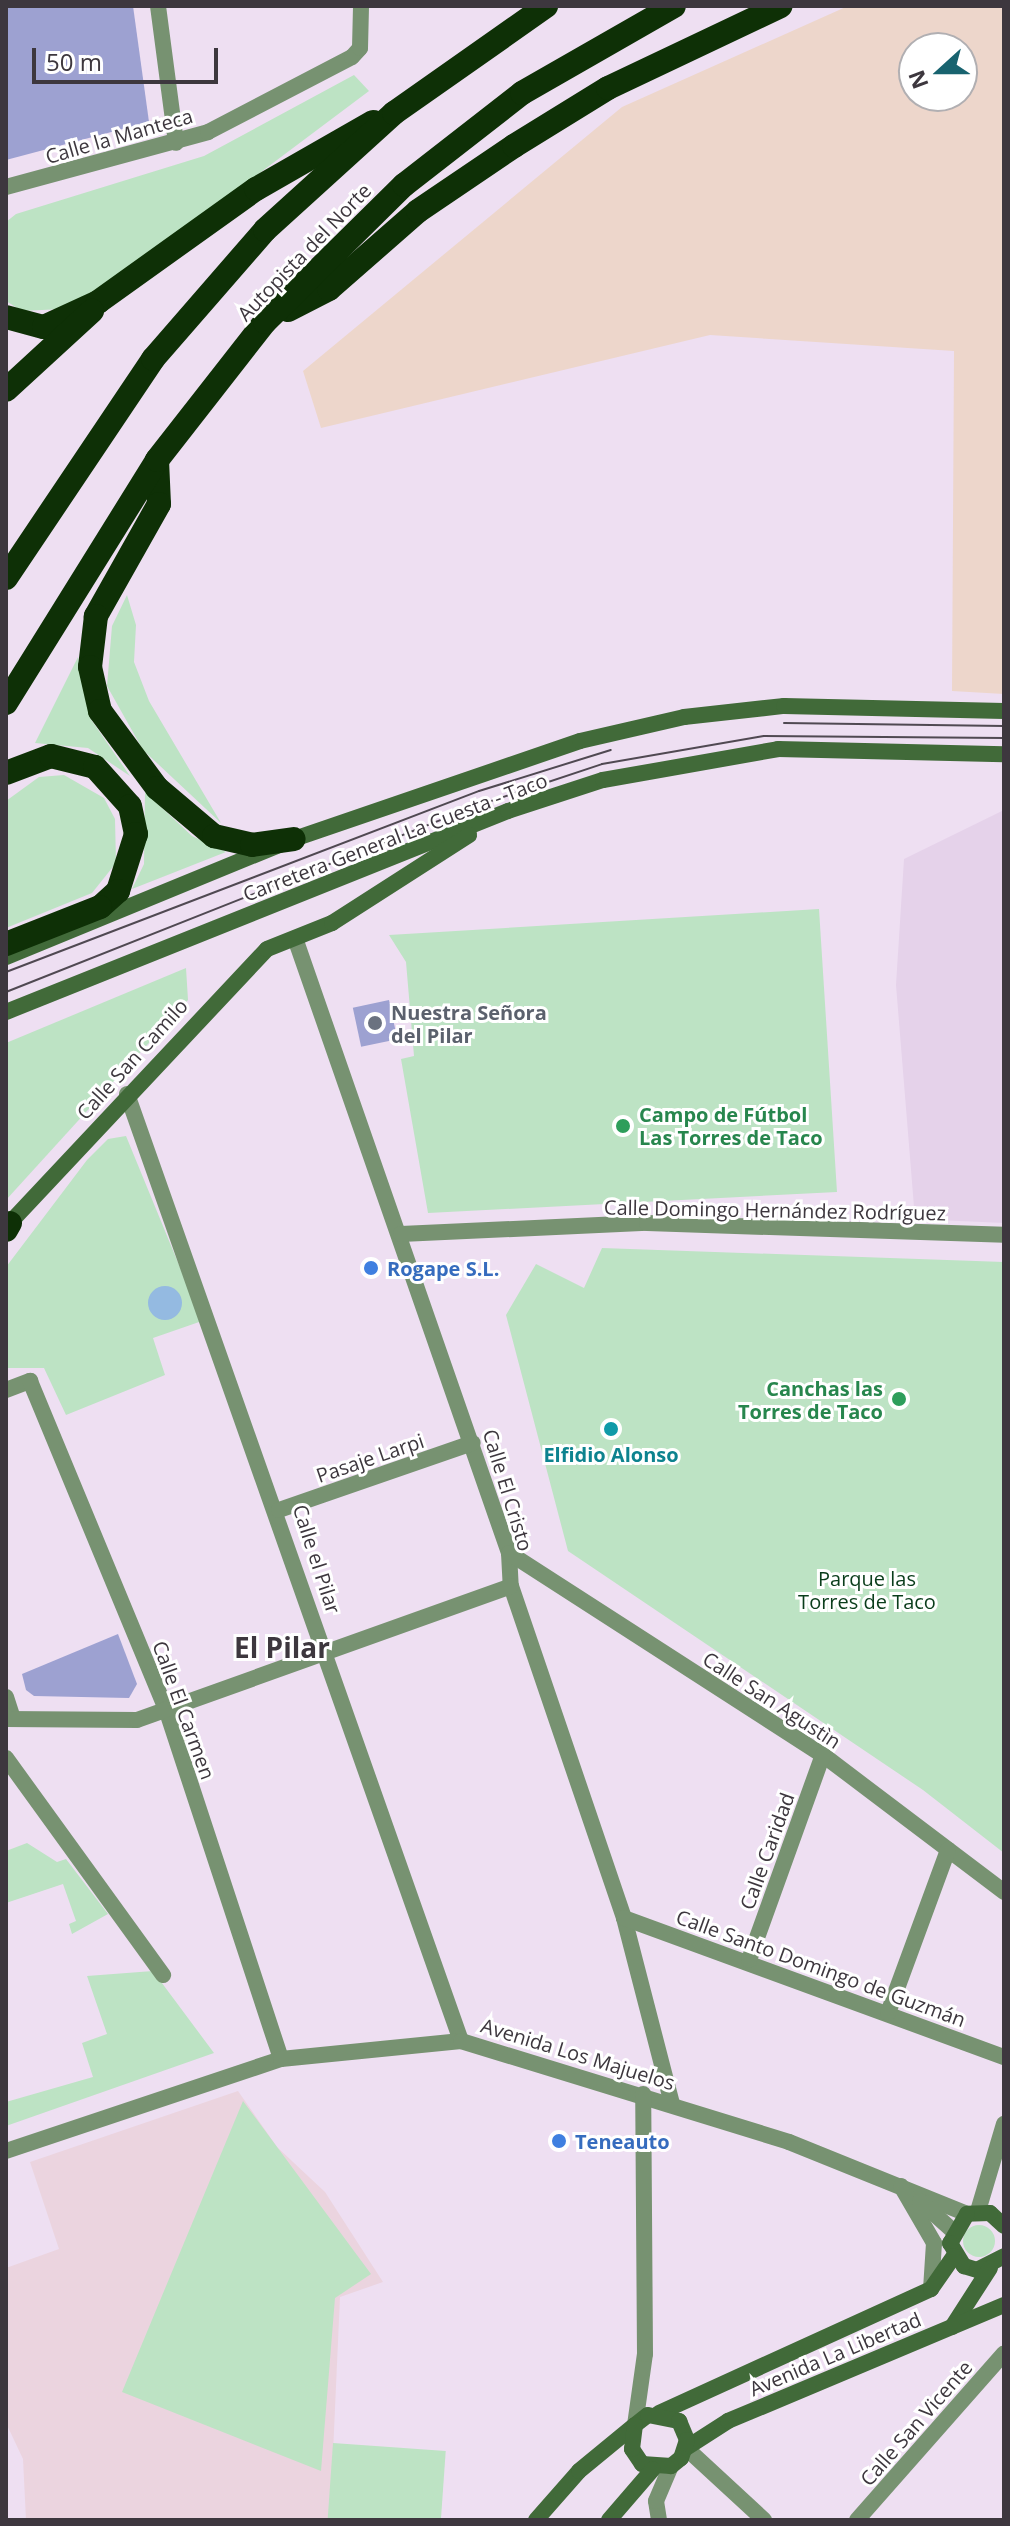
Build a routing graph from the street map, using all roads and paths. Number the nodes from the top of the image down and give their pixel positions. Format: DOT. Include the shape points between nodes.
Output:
graph roads {
  1 [pos="158,6"];
  2 [pos="361,6"];
  3 [pos="546,6"];
  4 [pos="674,6"];
  5 [pos="781,6"];
  6 [pos="394,113"];
  7 [pos="176,143"];
  8 [pos="14,185"];
  9 [pos="98,302"];
  10 [pos="6,317"];
  11 [pos="265,322"];
  12 [pos="6,390"];
  13 [pos="157,460"];
  14 [pos="6,578"];
  15 [pos="6,703"];
  16 [pos="1004,711"];
  17 [pos="1004,754"];
  18 [pos="6,773"];
  19 [pos="508,811"];
  20 [pos="294,839"];
  21 [pos="296,941"];
  22 [pos="6,944"];
  23 [pos="6,957"];
  24 [pos="6,1012"];
  25 [pos="127,1094"];
  26 [pos="7,1226"];
  27 [pos="401,1234"];
  28 [pos="1004,1235"];
  29 [pos="6,1390"];
  30 [pos="473,1443"];
  31 [pos="279,1510"];
  32 [pos="509,1553"];
  33 [pos="511,1586"];
  34 [pos="326,1649"];
  35 [pos="6,1697"];
  36 [pos="166,1709"];
  37 [pos="9,1719"];
  38 [pos="823,1755"];
  39 [pos="6,1758"];
  40 [pos="948,1850"];
  41 [pos="1004,1892"];
  42 [pos="624,1918"];
  43 [pos="749,1960"];
  44 [pos="163,1975"];
  45 [pos="888,2013"];
  46 [pos="461,2041"];
  47 [pos="1004,2057"];
  48 [pos="281,2059"];
  49 [pos="643,2094"];
  50 [pos="672,2103"];
  51 [pos="1004,2124"];
  52 [pos="6,2151"];
  53 [pos="900,2185"];
  54 [pos="973,2212"];
  55 [pos="1003,2223"];
  56 [pos="952,2230"];
  57 [pos="954,2256"];
  58 [pos="999,2264"];
  59 [pos="931,2289"];
  60 [pos="1004,2305"];
  61 [pos="952,2327"];
  62 [pos="1004,2353"];
  63 [pos="659,2413"];
  64 [pos="635,2425"];
  65 [pos="686,2448"];
  66 [pos="671,2466"];
  67 [pos="653,2469"];
  68 [pos="536,2520"];
  69 [pos="609,2520"];
  70 [pos="659,2520"];
  71 [pos="764,2520"];
  72 [pos="857,2520"];
  1 -- 7 [label="street"];
  2 -- 7 [label="street, Calle la Manteca" via="360,48 352,57"];
  3 -- 6 [label="highway, Autopista del Norte"];
  4 -- 11 [label="highway, Autopista del Norte" via="486,121 404,185"];
  5 -- 11 [label="highway" via="608,88 418,211 329,289"];
  6 -- 9 [label="highway" via="323,146"];
  6 -- 14 [label="highway, Autopista del Norte" via="265,230 153,359"];
  7 -- 8 [label="street, Calle la Manteca"];
  9 -- 10 [label="highway" via="44,327"];
  9 -- 12 [label="highway"];
  11 -- 13 [label="highway, Autopista del Norte"];
  13 -- 15 [label="highway, Autopista del Norte"];
  13 -- 20 [label="highway" via="159,504 96,616 90,667 100,711 157,788 214,836 252,845"];
  16 -- 20 [label="main road, Carretera General La Cuesta - Taco" via="860,704 684,717 580,741"];
  17 -- 19 [label="main road, Carretera General La Cuesta - Taco" via="778,749 678,763"];
  18 -- 22 [label="highway" via="51,756 95,767 130,806 136,834 118,891 100,907"];
  19 -- 21 [label="main road, Calle San Camilo"];
  19 -- 24 [label="main road, Carretera General La Cuesta - Taco"];
  20 -- 23 [label="main road, Carretera General La Cuesta - Taco"];
  21 -- 25 [label="main road, Calle San Camilo" via="267,949 237,975"];
  21 -- 27 [label="street, Calle El Cristo"];
  25 -- 26 [label="main road, Calle San Camilo"];
  25 -- 31 [label="street, Calle el Pilar"];
  27 -- 28 [label="street, Calle Domingo Hernández Rodríguez" via="647,1223"];
  27 -- 30 [label="street, Calle El Cristo"];
  29 -- 36 [label="street, Calle El Carmen" via="30,1381"];
  30 -- 31 [label="street, Pasaje Larpi"];
  30 -- 32 [label="street, Calle El Cristo"];
  31 -- 34 [label="street, Calle el Pilar"];
  32 -- 33 [label="street, Calle El Cristo"];
  32 -- 38 [label="street, Calle San Agustìn"];
  33 -- 34 [label="street"];
  33 -- 42 [label="street, Calle El Cristo"];
  34 -- 36 [label="street"];
  34 -- 46 [label="street, Calle el Pilar"];
  35 -- 37 [label="street"];
  36 -- 37 [label="street" via="137,1720"];
  36 -- 48 [label="street, Calle El Carmen"];
  38 -- 40 [label="street, Calle San Agustìn"];
  38 -- 43 [label="street, Calle Caridad"];
  39 -- 44 [label="street"];
  40 -- 41 [label="street, Calle San Agustìn"];
  40 -- 45 [label="street"];
  42 -- 43 [label="street, Calle Santo Domingo de Guzmán"];
  42 -- 50 [label="street, Calle El Cristo"];
  43 -- 45 [label="street, Calle Santo Domingo de Guzmán"];
  45 -- 47 [label="street, Calle Santo Domingo de Guzmán"];
  46 -- 48 [label="street, Avenida Los Majuelos"];
  46 -- 49 [label="street, Avenida Los Majuelos"];
  48 -- 52 [label="street, Avenida Los Majuelos"];
  49 -- 50 [label="street, Avenida Los Majuelos"];
  49 -- 64 [label="street" via="645,2354"];
  50 -- 53 [label="street, Avenida Los Majuelos"];
  51 -- 54 [label="street"];
  53 -- 54 [label="street, Avenida Los Majuelos"];
  53 -- 56 [label="street, Avenida Los Majuelos"];
  53 -- 59 [label="street" via="934,2243"];
  54 -- 55 [label="main road"];
  54 -- 56 [label="main road"];
  56 -- 57 [label="main road"];
  57 -- 58 [label="main road" via="964,2266"];
  57 -- 59 [label="main road, Avenida La Libertad"];
  58 -- 61 [label="main road"];
  59 -- 63 [label="main road, Avenida La Libertad"];
  60 -- 61 [label="main road, Avenida La Libertad"];
  61 -- 65 [label="main road, Avenida La Libertad" via="728,2421"];
  62 -- 72 [label="street, Calle San Vicente"];
  63 -- 64 [label="main road"];
  63 -- 65 [label="main road" via="679,2421"];
  64 -- 67 [label="main road" via="632,2449"];
  64 -- 68 [label="main road"];
  65 -- 66 [label="main road"];
  65 -- 71 [label="street"];
  66 -- 67 [label="main road"];
  66 -- 70 [label="street" via="656,2501"];
  67 -- 69 [label="main road"];
}
